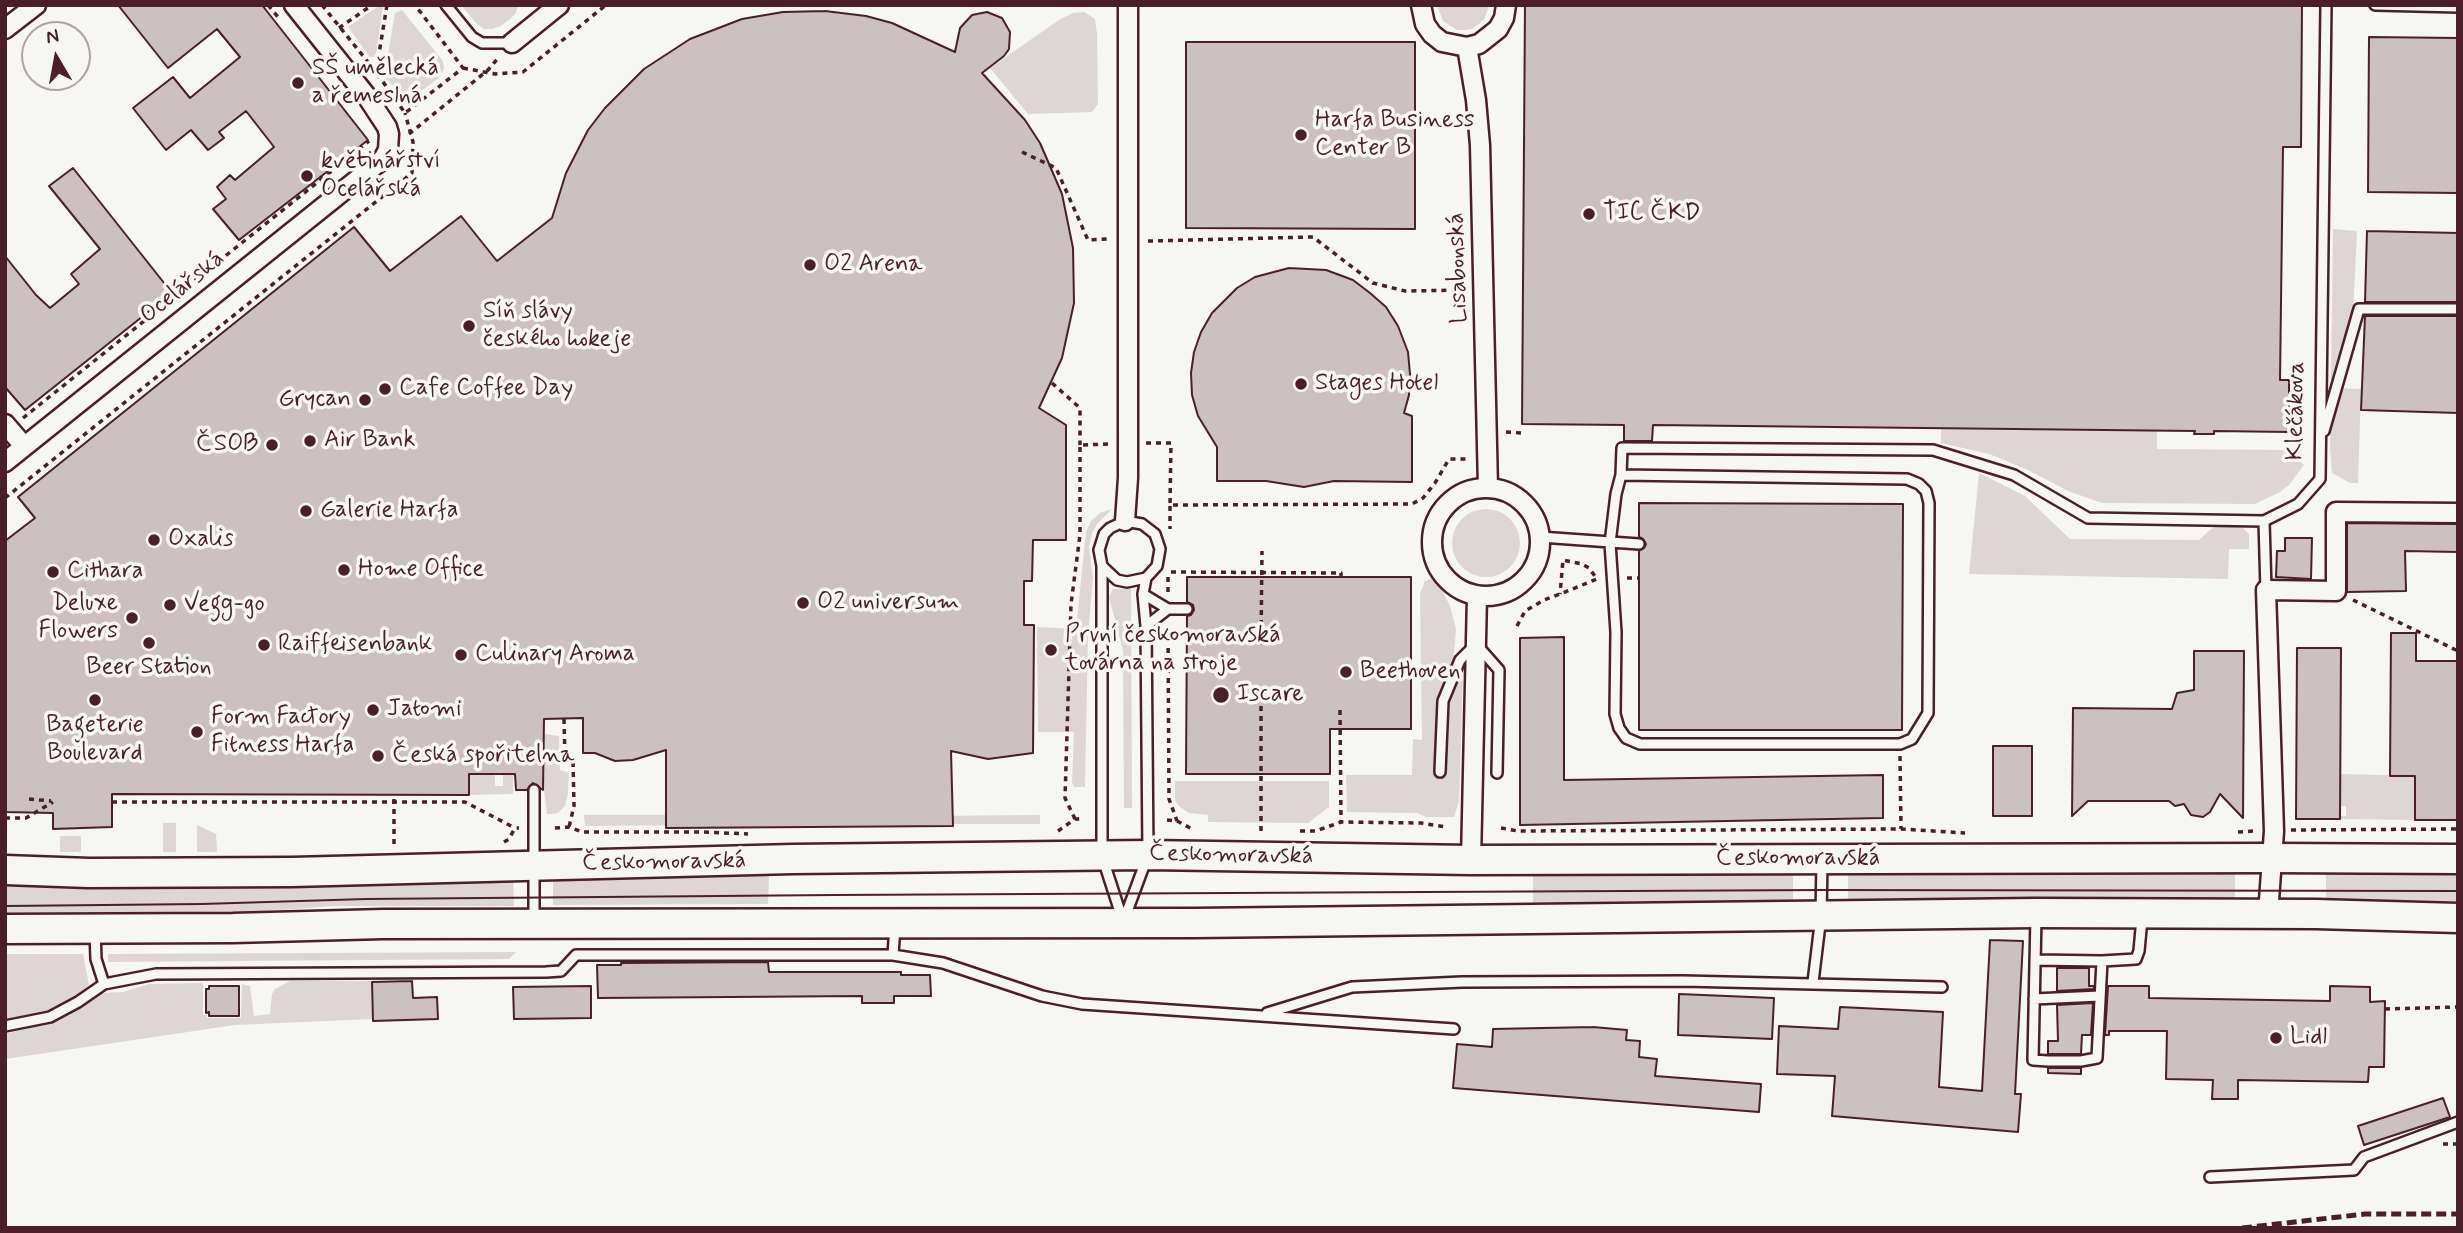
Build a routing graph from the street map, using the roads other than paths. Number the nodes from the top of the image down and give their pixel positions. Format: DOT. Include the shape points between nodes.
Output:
graph roads {
  1 [pos="36,5"];
  2 [pos="294,5"];
  3 [pos="446,5"];
  4 [pos="559,5"];
  5 [pos="1128,5"];
  6 [pos="1421,5"];
  7 [pos="1506,5"];
  8 [pos="2326,5"];
  9 [pos="2375,5"];
  10 [pos="2458,7"];
  11 [pos="5,29"];
  12 [pos="512,43"];
  13 [pos="1467,47"];
  14 [pos="2458,309"];
  15 [pos="7,426"];
  16 [pos="2321,444"];
  17 [pos="24,446"];
  18 [pos="5,461"];
  19 [pos="1621,475"];
  20 [pos="1488,488"];
  21 [pos="2458,513"];
  22 [pos="1125,521"];
  23 [pos="2264,521"];
  24 [pos="1539,537"];
  25 [pos="1610,543"];
  26 [pos="1639,544"];
  27 [pos="1102,566"];
  28 [pos="1146,578"];
  29 [pos="2266,590"];
  30 [pos="1143,594"];
  31 [pos="1477,596"];
  32 [pos="1168,609"];
  33 [pos="1187,609"];
  34 [pos="1146,626"];
  35 [pos="1476,644"];
  36 [pos="1440,772"];
  37 [pos="1497,772"];
  38 [pos="534,790"];
  39 [pos="2273,844"];
  40 [pos="1148,855"];
  41 [pos="1102,856"];
  42 [pos="1822,859"];
  43 [pos="2458,859"];
  44 [pos="1471,860"];
  45 [pos="534,866"];
  46 [pos="5,870"];
  47 [pos="2036,913"];
  48 [pos="2141,913"];
  49 [pos="2268,914"];
  50 [pos="1821,916"];
  51 [pos="2458,918"];
  52 [pos="895,923"];
  53 [pos="1123,923"];
  54 [pos="534,925"];
  55 [pos="5,929"];
  56 [pos="95,929"];
  57 [pos="893,955"];
  58 [pos="2035,960"];
  59 [pos="2102,961"];
  60 [pos="1813,982"];
  61 [pos="104,984"];
  62 [pos="1942,987"];
  63 [pos="2100,996"];
  64 [pos="2034,999"];
  65 [pos="1262,1015"];
  66 [pos="5,1026"];
  67 [pos="1454,1029"];
  68 [pos="2458,1122"];
  69 [pos="2210,1177"];
  1 -- 11 [label="street"];
  2 -- 17 [label="street, Ocelářská" via="382,119 389,134 383,159"];
  3 -- 12 [label="lane" via="482,43"];
  4 -- 12 [label="street"];
  5 -- 22 [label="street" via="1129,478"];
  6 -- 13 [label="street" via="1425,24 1433,34 1442,42"];
  7 -- 13 [label="street" via="1498,29"];
  8 -- 16 [label="lane, Klečákova"];
  9 -- 10 [label="lane"];
  13 -- 20 [label="street, Lisabonská" via="1480,145"];
  14 -- 16 [label="lane" via="2359,309"];
  15 -- 17 [label="street"];
  16 -- 23 [label="lane, Klečákova" via="2320,479 2298,503"];
  17 -- 18 [label="street, Ocelářská"];
  19 -- 23 [label="lane" via="1622,448 1933,450 2014,475 2088,518"];
  19 -- 25 [label="lane"];
  19 -- 25 [label="lane" via="1907,479 1919,484 1929,503 1928,713 1912,739 1900,744 1640,744 1626,738 1615,714"];
  20 -- 24 [label="street" via="1523,503 1536,522"];
  20 -- 31 [label="street" via="1456,497 1443,509 1432,541 1439,570 1462,591"];
  21 -- 29 [label="street" via="2336,512 2336,591"];
  22 -- 27 [label="lane" via="1104,534 1099,550"];
  22 -- 28 [label="lane" via="1149,528 1159,541 1157,566"];
  23 -- 29 [label="lane"];
  24 -- 25 [label="lane"];
  24 -- 31 [label="street" via="1536,561 1523,582 1494,596"];
  25 -- 26 [label="lane"];
  27 -- 28 [label="lane" via="1117,580"];
  27 -- 41 [label="lane"];
  28 -- 30 [label="lane"];
  29 -- 39 [label="street"];
  30 -- 32 [label="lane"];
  30 -- 34 [label="lane"];
  31 -- 35 [label="street"];
  32 -- 33 [label="lane"];
  32 -- 34 [label="lane"];
  34 -- 40 [label="lane"];
  35 -- 36 [label="lane" via="1460,660 1444,701"];
  35 -- 37 [label="lane" via="1499,670"];
  35 -- 44 [label="street"];
  38 -- 45 [label="lane"];
  39 -- 42 [label="main road, Českomoravská"];
  39 -- 43 [label="main road, Českomoravská"];
  39 -- 49 [label="street"];
  40 -- 41 [label="main road, Českomoravská"];
  40 -- 44 [label="main road, Českomoravská"];
  40 -- 53 [label="lane"];
  41 -- 45 [label="main road, Českomoravská"];
  41 -- 53 [label="lane"];
  42 -- 44 [label="main road, Českomoravská"];
  42 -- 50 [label="lane"];
  45 -- 46 [label="main road, Českomoravská" via="292,872"];
  45 -- 54 [label="lane"];
  47 -- 48 [label="main road"];
  47 -- 50 [label="main road"];
  47 -- 58 [label="lane"];
  48 -- 49 [label="main road"];
  48 -- 59 [label="lane" via="2136,959"];
  49 -- 51 [label="main road"];
  50 -- 53 [label="main road"];
  50 -- 60 [label="lane"];
  52 -- 53 [label="main road"];
  52 -- 54 [label="main road"];
  52 -- 57 [label="lane"];
  54 -- 56 [label="main road"];
  55 -- 56 [label="main road"];
  56 -- 61 [label="lane" via="96,962"];
  57 -- 61 [label="lane" via="576,955 561,971 182,973"];
  57 -- 65 [label="lane" via="943,963 1042,996 1082,1003"];
  58 -- 59 [label="lane"];
  58 -- 64 [label="lane"];
  59 -- 63 [label="lane"];
  60 -- 62 [label="lane"];
  60 -- 65 [label="lane" via="1462,982 1352,987"];
  61 -- 66 [label="lane" via="50,1017"];
  63 -- 64 [label="lane"];
  63 -- 64 [label="lane" via="2097,1058 2081,1061 2033,1060"];
  65 -- 67 [label="lane"];
  68 -- 69 [label="lane" via="2364,1157 2354,1170"];
}
